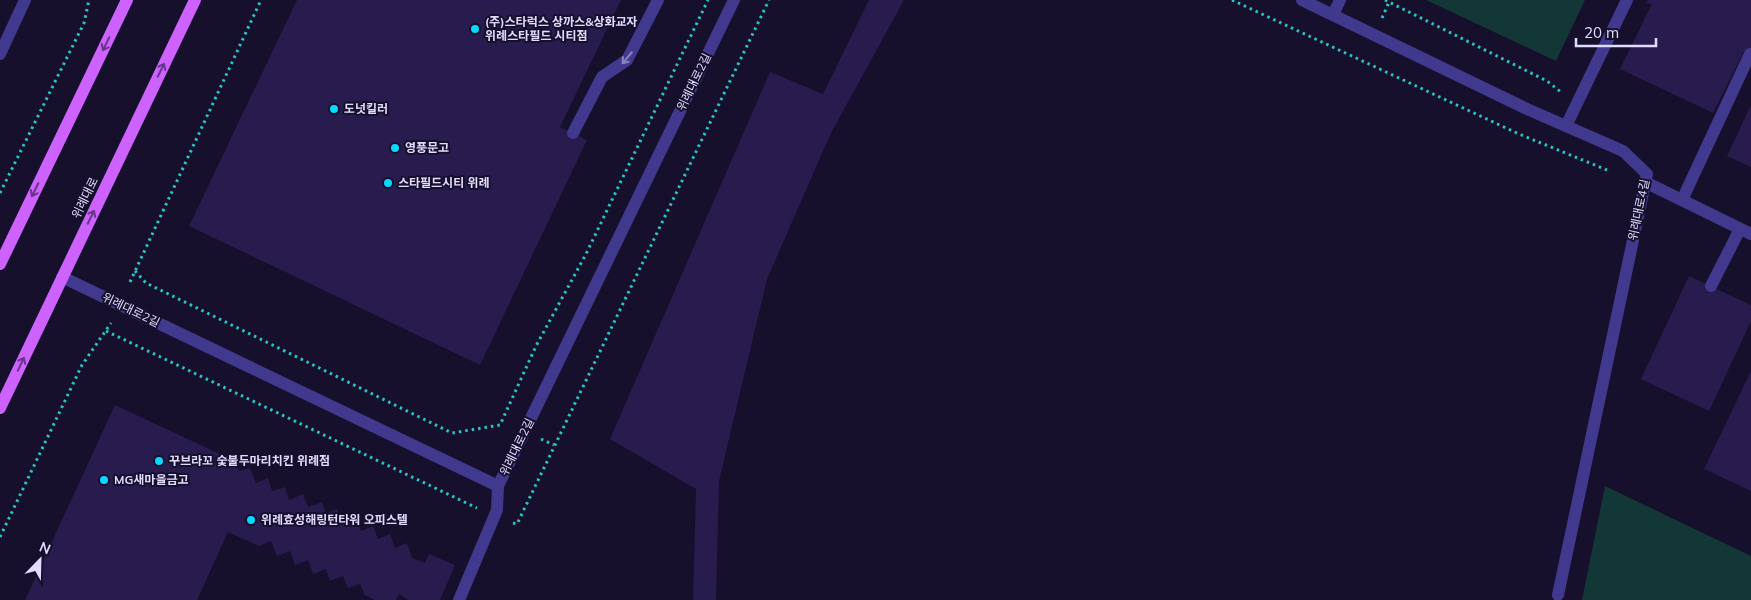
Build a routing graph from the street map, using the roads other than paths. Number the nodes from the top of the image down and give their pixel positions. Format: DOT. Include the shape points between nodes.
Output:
graph roads {
  1 [pos="25,0"];
  2 [pos="127,0"];
  3 [pos="195,0"];
  4 [pos="658,0"];
  5 [pos="734,0"];
  6 [pos="1302,0"];
  7 [pos="1340,0"];
  8 [pos="1626,0"];
  9 [pos="1333,15"];
  10 [pos="0,54"];
  11 [pos="1750,54"];
  12 [pos="1566,126"];
  13 [pos="573,133"];
  14 [pos="1645,182"];
  15 [pos="1682,200"];
  16 [pos="1746,232"];
  17 [pos="0,264"];
  18 [pos="62,277"];
  19 [pos="1711,286"];
  20 [pos="0,408"];
  21 [pos="498,486"];
  22 [pos="1558,595"];
  23 [pos="459,600"];
  1 -- 10 [label="street"];
  2 -- 17 [label="main road, one-way"];
  18 -- 3 [label="main road, 위례대로, one-way"];
  4 -- 13 [label="street, one-way" via="628,60 602,77"];
  5 -- 21 [label="street, 위례대로2길"];
  6 -- 9 [label="street, 위례대로4길"];
  7 -- 9 [label="street"];
  8 -- 12 [label="street"];
  9 -- 12 [label="street, 위례대로4길"];
  11 -- 15 [label="street"];
  12 -- 14 [label="street, 위례대로4길" via="1623,151 1647,174"];
  14 -- 15 [label="street"];
  14 -- 22 [label="street, 위례대로4길"];
  15 -- 16 [label="street"];
  16 -- 19 [label="street"];
  20 -- 18 [label="main road, 위례대로, one-way"];
  18 -- 21 [label="street, 위례대로2길"];
  21 -- 23 [label="street" via="497,510"];
}
